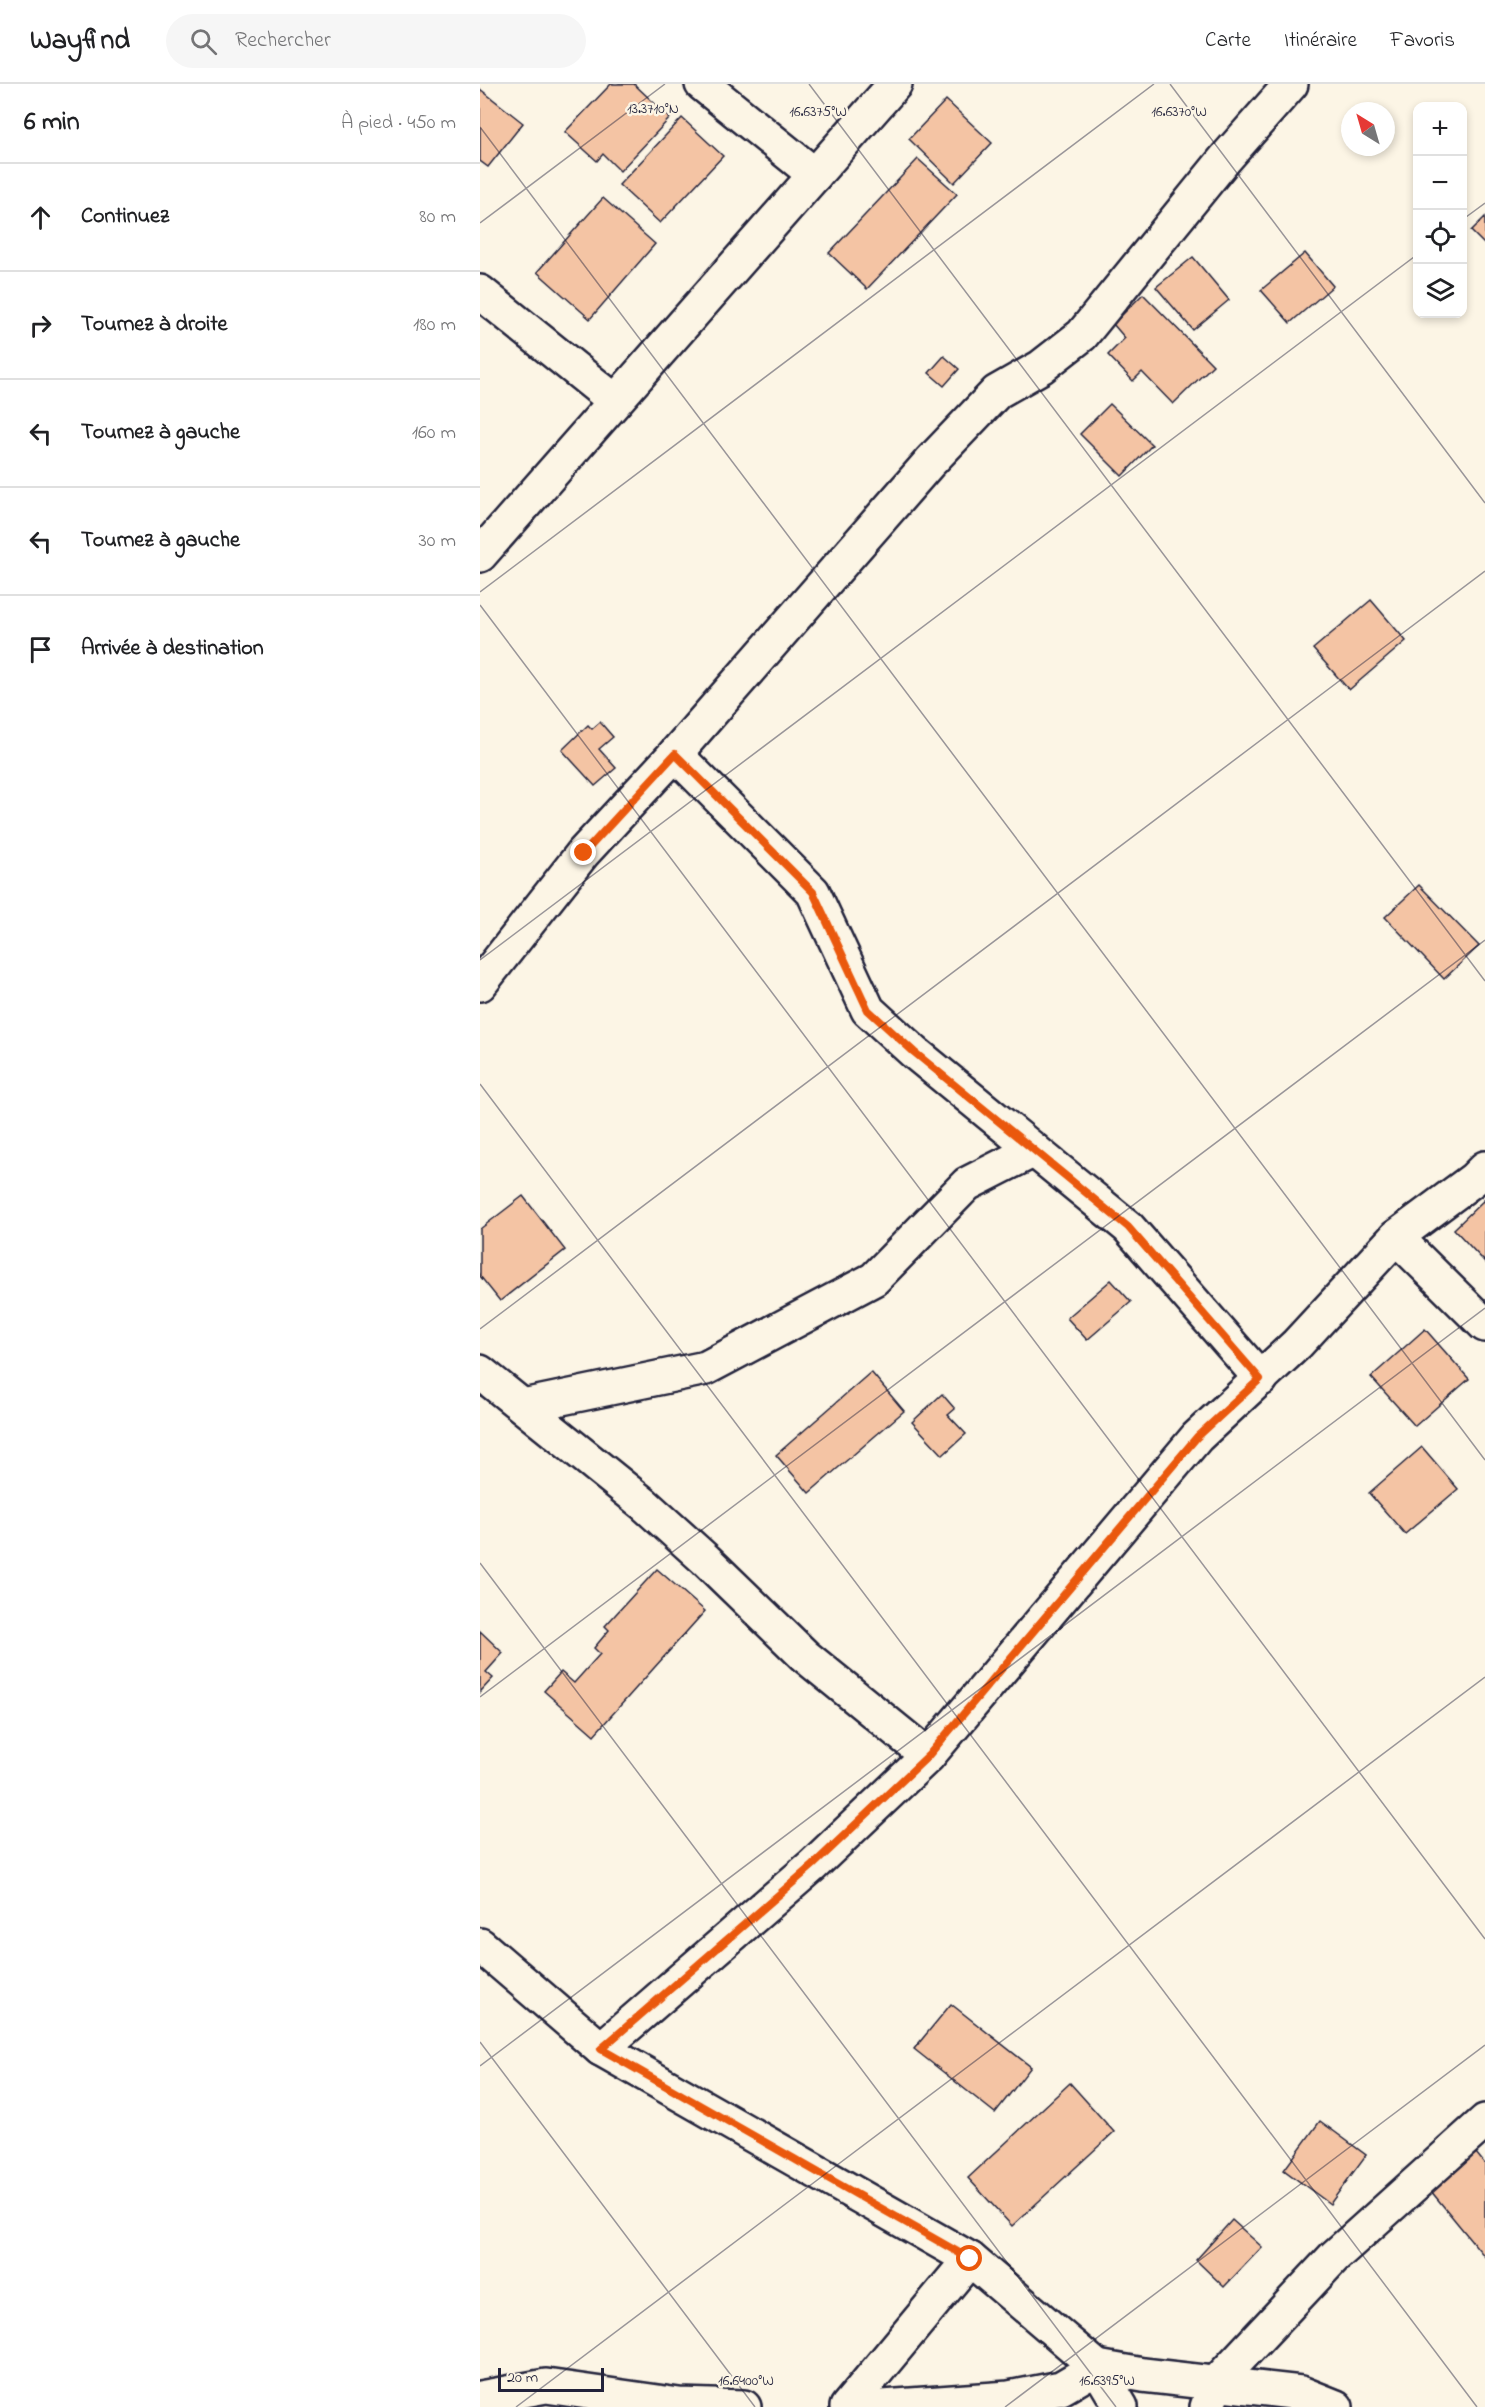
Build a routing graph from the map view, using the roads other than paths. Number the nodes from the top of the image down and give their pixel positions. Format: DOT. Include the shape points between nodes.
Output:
graph roads {
  1 [pos="702,84"];
  2 [pos="895,84"];
  3 [pos="1291,84"];
  4 [pos="815,175"];
  5 [pos="480,292"];
  6 [pos="615,401"];
  7 [pos="480,555"];
  8 [pos="675,754"];
  9 [pos="480,984"];
  10 [pos="1034,1150"];
  11 [pos="1485,1168"];
  12 [pos="1396,1237"];
  13 [pos="1485,1325"];
  14 [pos="480,1372"];
  15 [pos="1260,1379"];
  16 [pos="523,1406"];
  17 [pos="928,1756"];
  18 [pos="480,1945"];
  19 [pos="601,2049"];
  20 [pos="1485,2121"];
  21 [pos="970,2259"];
  22 [pos="1097,2367"];
  23 [pos="1212,2395"];
  24 [pos="480,2398"];
  25 [pos="744,2407"];
  26 [pos="847,2407"];
  27 [pos="883,2407"];
  28 [pos="1121,2407"];
  29 [pos="1336,2407"];
  1 -- 4 [label="street"];
  2 -- 4 [label="street"];
  3 -- 8 [label="street" via="1082,335 1041,367 998,392 930,462"];
  4 -- 6 [label="street"];
  5 -- 6 [label="street"];
  6 -- 7 [label="street"];
  8 -- 9 [label="street" via="584,853"];
  8 -- 10 [label="street" via="813,892 868,1010"];
  10 -- 15 [label="street" via="1128,1227"];
  10 -- 16 [label="street" via="967,1184 874,1279 706,1368"];
  11 -- 12 [label="street"];
  12 -- 13 [label="street"];
  12 -- 15 [label="street"];
  14 -- 16 [label="street"];
  15 -- 17 [label="street" via="1197,1437"];
  16 -- 17 [label="street" via="644,1504 805,1656"];
  17 -- 19 [label="street" via="813,1865"];
  18 -- 19 [label="street"];
  19 -- 21 [label="street"];
  20 -- 23 [label="street" via="1335,2256"];
  21 -- 22 [label="street"];
  21 -- 26 [label="street"];
  22 -- 23 [label="street" via="1143,2375"];
  22 -- 27 [label="street" via="1061,2388 1010,2398"];
  22 -- 28 [label="street"];
  23 -- 29 [label="street" via="1301,2393"];
  24 -- 25 [label="street" via="546,2386 679,2405"];
}
